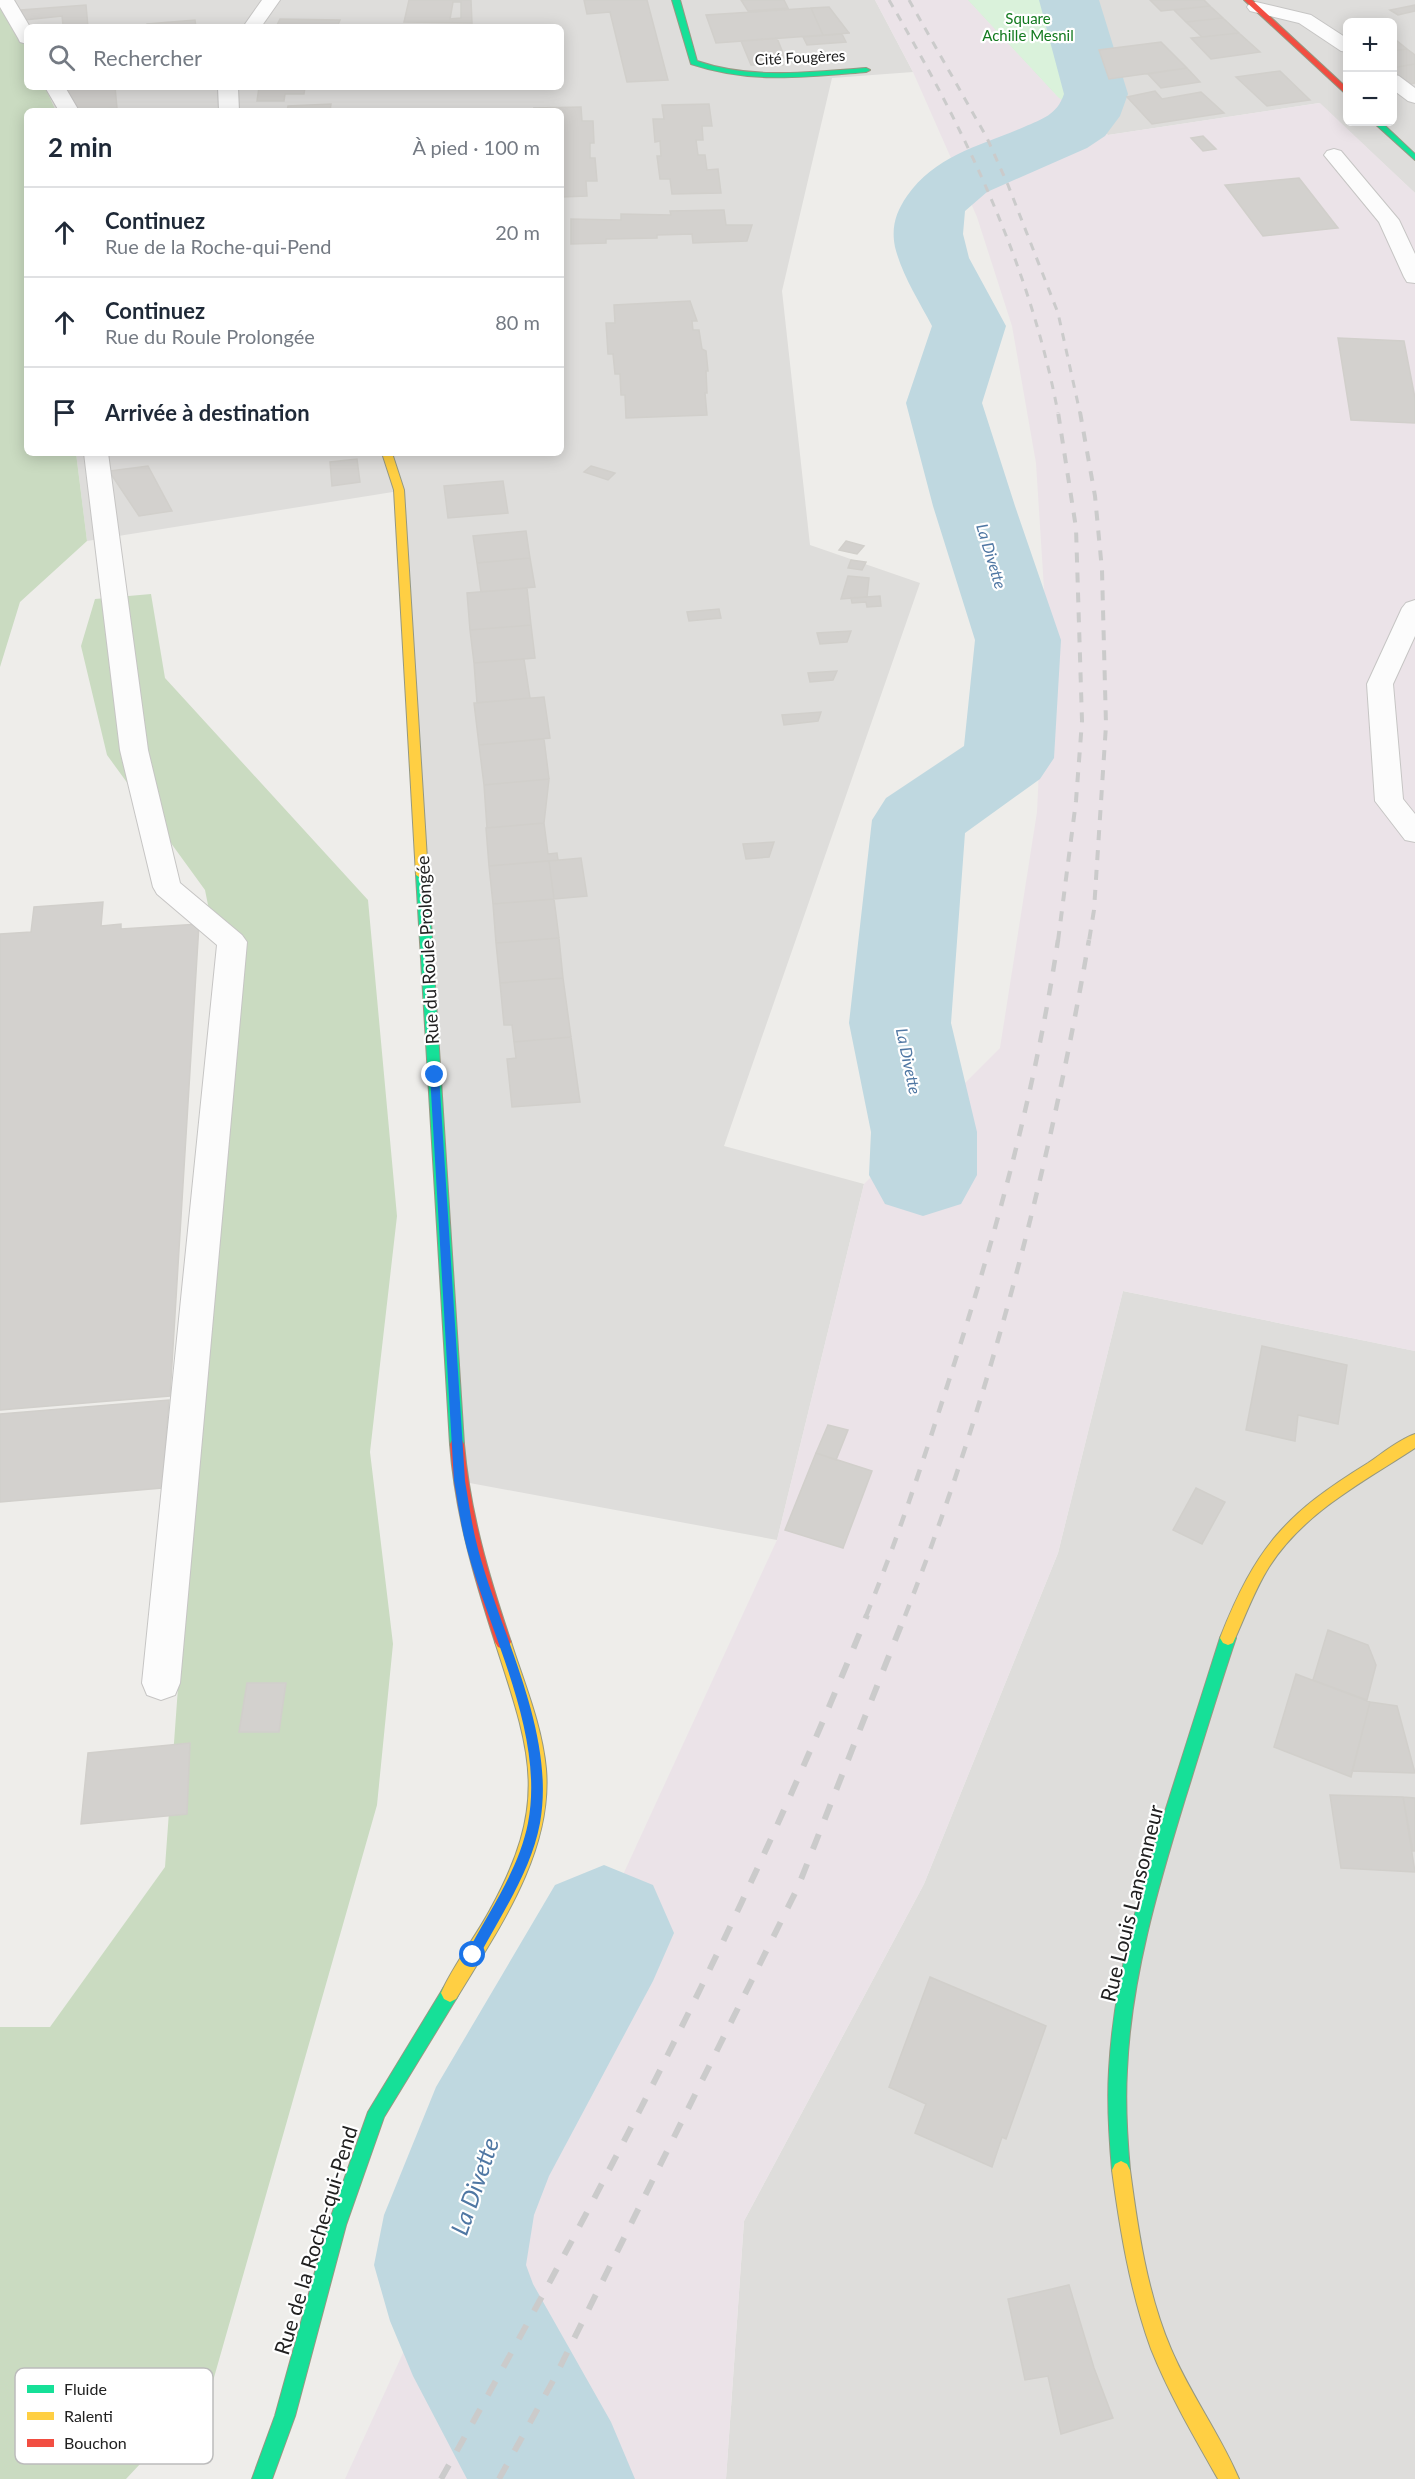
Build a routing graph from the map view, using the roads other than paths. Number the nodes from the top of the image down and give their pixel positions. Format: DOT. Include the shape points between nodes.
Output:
graph roads {
  1 [pos="5,0"];
  2 [pos="271,0"];
  3 [pos="676,0"];
  4 [pos="1252,4"];
  5 [pos="254,24"];
  6 [pos="24,33"];
  7 [pos="1343,44"];
  8 [pos="866,70"];
  9 [pos="1397,84"];
  10 [pos="57,90"];
  11 [pos="228,90"];
  12 [pos="1343,90"];
  13 [pos="1415,97"];
  14 [pos="67,108"];
  15 [pos="229,108"];
  16 [pos="1381,126"];
  17 [pos="1334,155"];
  18 [pos="1415,158"];
  19 [pos="1415,277"];
  20 [pos="96,456"];
  21 [pos="388,456"];
  22 [pos="1415,608"];
  23 [pos="1415,833"];
  24 [pos="1415,1440"];
  25 [pos="160,1683"];
  26 [pos="530,1727"];
  27 [pos="262,2479"];
  28 [pos="1229,2479"];
  1 -- 6 [label="street"];
  2 -- 5 [label="street"];
  3 -- 8 [label="street, Cité Fougères" via="694,62 718,72 754,77"];
  4 -- 7 [label="street" via="1305,19"];
  4 -- 12 [label="street"];
  9 -- 13 [label="street"];
  10 -- 14 [label="street"];
  11 -- 15 [label="street"];
  16 -- 18 [label="street"];
  17 -- 19 [label="street" via="1389,220"];
  20 -- 25 [label="street" via="134,750 167,887 232,942"];
  21 -- 26 [label="street, Rue du Roule Prolongée" via="399,490 459,1481 472,1548"];
  22 -- 23 [label="street" via="1380,684 1389,801"];
  24 -- 28 [label="street, Rue Louis Lansonneur" via="1315,1508 1282,1538 1260,1567 1236,1620 1184,1778 1128,1992 1116,2123 1130,2236 1155,2330 1190,2409"];
  26 -- 27 [label="street, Rue de la Roche-qui-Pend" via="538,1772 534,1823 521,1866 485,1936 377,2112 337,2225 285,2416"];
}
